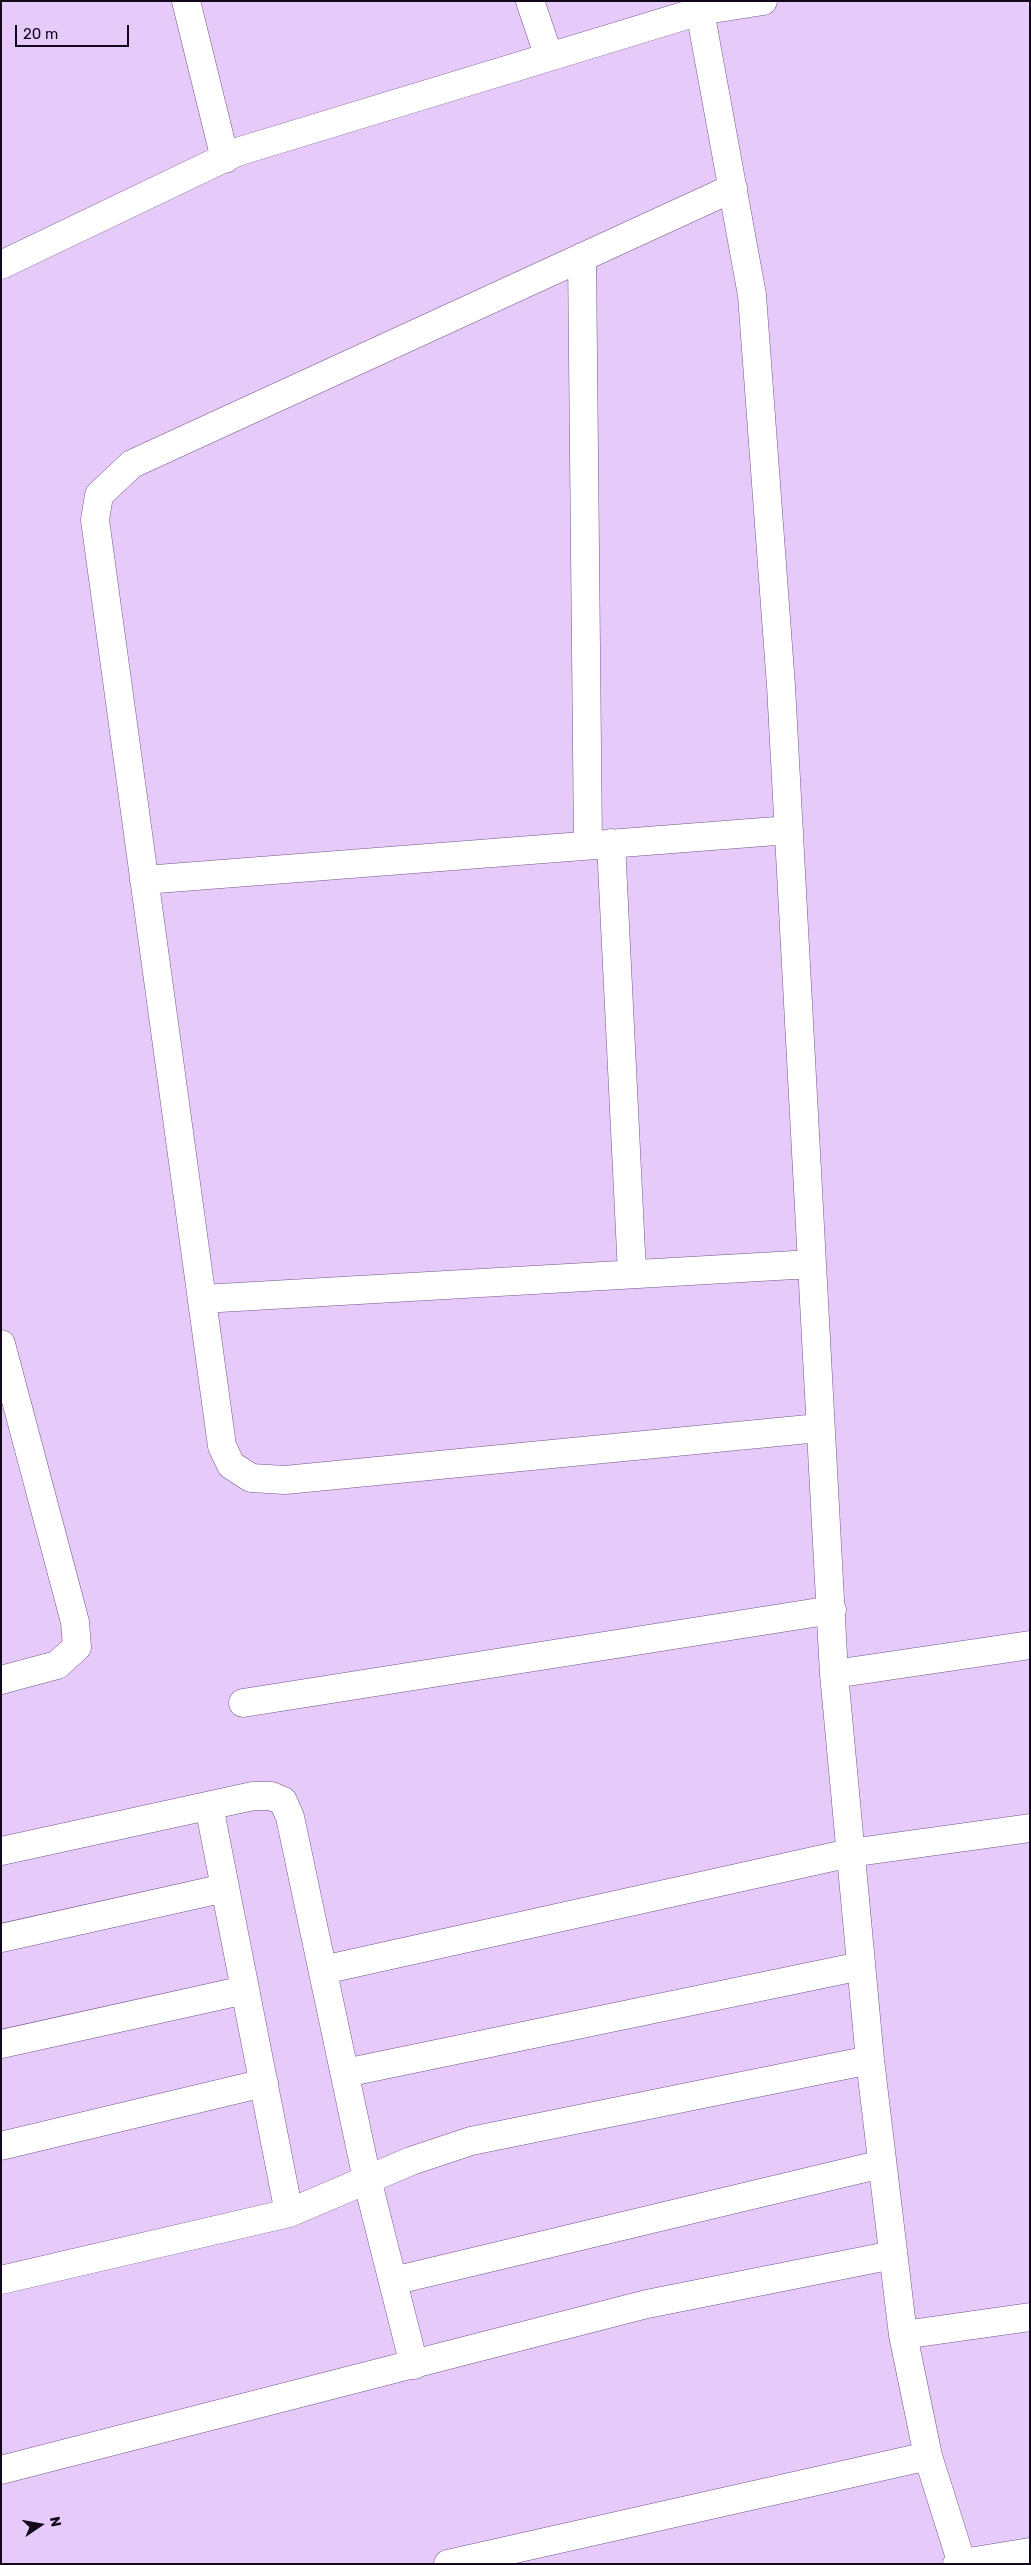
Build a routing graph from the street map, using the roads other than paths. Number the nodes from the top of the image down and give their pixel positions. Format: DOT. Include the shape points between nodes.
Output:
graph roads {
  1 [pos="186,1"];
  2 [pos="530,1"];
  3 [pos="763,1"];
  4 [pos="700,11"];
  5 [pos="549,57"];
  6 [pos="225,159"];
  7 [pos="733,188"];
  8 [pos="582,257"];
  9 [pos="1,265"];
  10 [pos="789,830"];
  11 [pos="599,844"];
  12 [pos="144,880"];
  13 [pos="812,1264"];
  14 [pos="632,1273"];
  15 [pos="202,1299"];
  16 [pos="1,1344"];
  17 [pos="819,1428"];
  18 [pos="832,1610"];
  19 [pos="1030,1645"];
  20 [pos="834,1674"];
  21 [pos="1,1680"];
  22 [pos="243,1703"];
  23 [pos="209,1806"];
  24 [pos="1030,1828"];
  25 [pos="1,1851"];
  26 [pos="850,1853"];
  27 [pos="225,1888"];
  28 [pos="1,1938"];
  29 [pos="861,1966"];
  30 [pos="323,1970"];
  31 [pos="245,1990"];
  32 [pos="1,2044"];
  33 [pos="870,2060"];
  34 [pos="344,2073"];
  35 [pos="264,2082"];
  36 [pos="1,2146"];
  37 [pos="882,2164"];
  38 [pos="367,2179"];
  39 [pos="289,2213"];
  40 [pos="893,2255"];
  41 [pos="1,2280"];
  42 [pos="392,2281"];
  43 [pos="1030,2317"];
  44 [pos="903,2335"];
  45 [pos="414,2365"];
  46 [pos="928,2456"];
  47 [pos="1,2470"];
  48 [pos="1030,2552"];
  49 [pos="960,2563"];
  50 [pos="448,2564"];
  1 -- 6 [label="street"];
  2 -- 5 [label="street"];
  3 -- 4 [label="street"];
  4 -- 5 [label="street"];
  4 -- 7 [label="street"];
  5 -- 6 [label="street" via="237,152"];
  6 -- 9 [label="street"];
  7 -- 8 [label="street"];
  7 -- 10 [label="street" via="752,295"];
  8 -- 11 [label="street"];
  8 -- 12 [label="street" via="132,464 99,495 95,520"];
  10 -- 11 [label="street"];
  10 -- 13 [label="street"];
  11 -- 12 [label="street"];
  11 -- 14 [label="street"];
  12 -- 15 [label="street"];
  13 -- 14 [label="street"];
  13 -- 17 [label="street"];
  14 -- 15 [label="street"];
  15 -- 17 [label="street" via="222,1446 231,1465 251,1478 284,1480"];
  16 -- 21 [label="street" via="75,1622 77,1647 57,1665"];
  17 -- 18 [label="street"];
  18 -- 20 [label="street"];
  18 -- 22 [label="street"];
  19 -- 20 [label="street"];
  20 -- 26 [label="street"];
  23 -- 25 [label="street"];
  23 -- 27 [label="street"];
  23 -- 30 [label="street" via="253,1796 271,1796 283,1801 290,1817"];
  24 -- 26 [label="street"];
  26 -- 29 [label="street"];
  26 -- 30 [label="street"];
  27 -- 28 [label="street"];
  27 -- 31 [label="street"];
  29 -- 33 [label="street"];
  29 -- 34 [label="street"];
  30 -- 34 [label="street"];
  31 -- 32 [label="street"];
  31 -- 35 [label="street"];
  33 -- 37 [label="street"];
  33 -- 38 [label="street" via="471,2141"];
  34 -- 38 [label="street"];
  35 -- 36 [label="street"];
  35 -- 39 [label="street"];
  37 -- 40 [label="street"];
  37 -- 42 [label="street"];
  38 -- 39 [label="street"];
  38 -- 42 [label="street"];
  39 -- 41 [label="street"];
  40 -- 44 [label="street"];
  40 -- 45 [label="street" via="647,2304"];
  42 -- 45 [label="street"];
  43 -- 44 [label="street"];
  44 -- 46 [label="street"];
  45 -- 47 [label="street"];
  46 -- 49 [label="street"];
  46 -- 50 [label="street"];
  48 -- 49 [label="street"];
}
